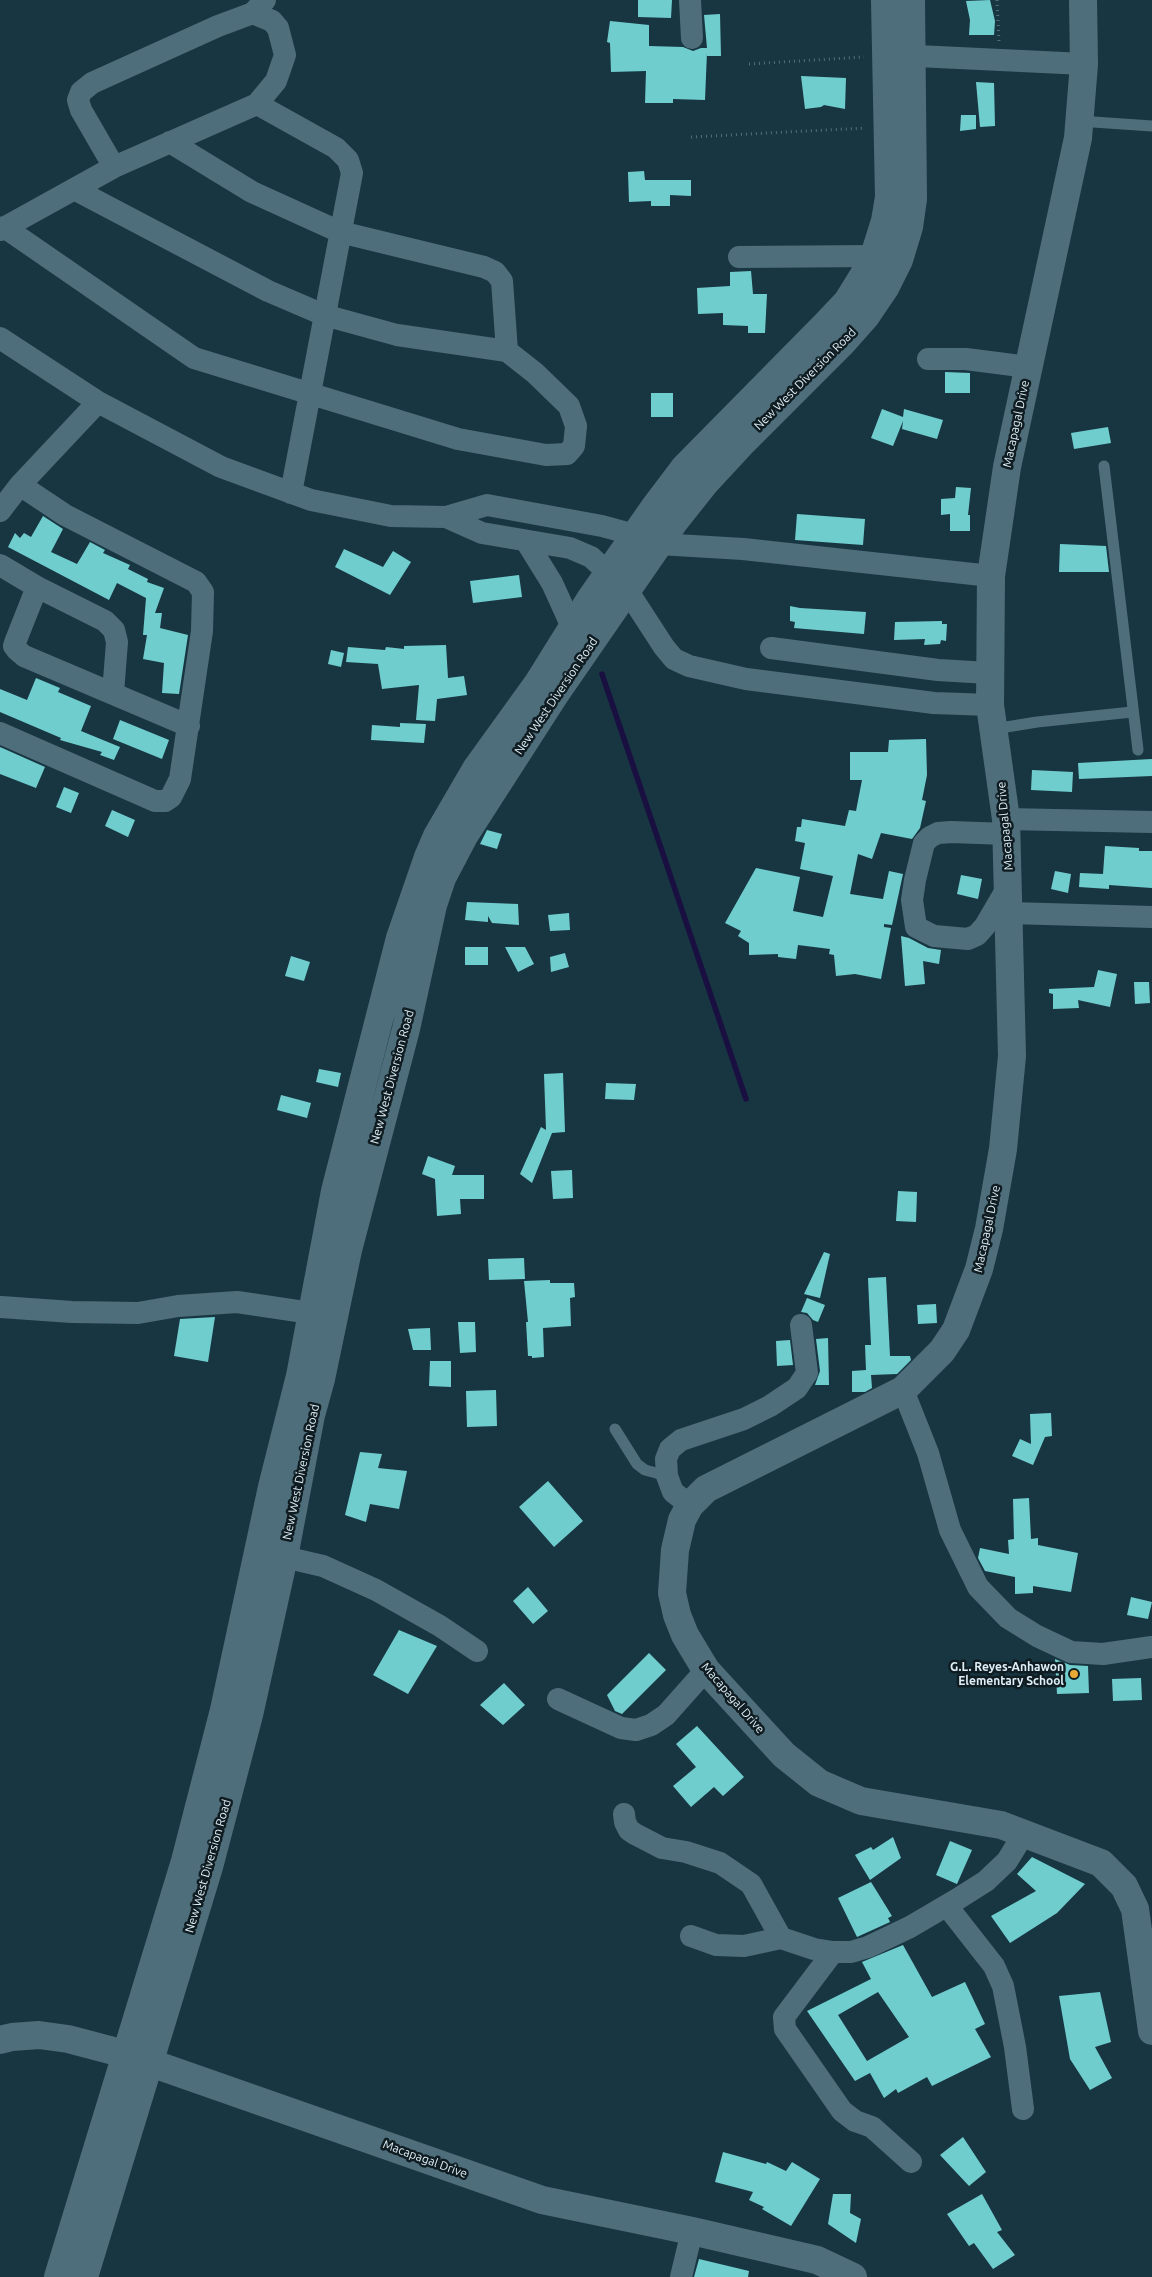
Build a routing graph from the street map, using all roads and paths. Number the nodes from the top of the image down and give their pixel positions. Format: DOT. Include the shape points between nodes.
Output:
graph roads {
  1 [pos="690,0"];
  2 [pos="885,0"];
  3 [pos="911,0"];
  4 [pos="997,0"];
  5 [pos="1083,0"];
  6 [pos="259,7"];
  7 [pos="692,38"];
  8 [pos="899,55"];
  9 [pos="1000,60"];
  10 [pos="749,64"];
  11 [pos="1084,64"];
  12 [pos="256,104"];
  13 [pos="1079,121"];
  14 [pos="889,126"];
  15 [pos="1152,126"];
  16 [pos="691,137"];
  17 [pos="170,142"];
  18 [pos="114,167"];
  19 [pos="74,188"];
  20 [pos="2,229"];
  21 [pos="340,232"];
  22 [pos="874,256"];
  23 [pos="739,257"];
  24 [pos="324,315"];
  25 [pos="0,338"];
  26 [pos="506,351"];
  27 [pos="928,359"];
  28 [pos="1028,367"];
  29 [pos="309,394"];
  30 [pos="98,402"];
  31 [pos="1104,466"];
  32 [pos="20,485"];
  33 [pos="291,493"];
  34 [pos="0,511"];
  35 [pos="552,516"];
  36 [pos="446,517"];
  37 [pos="647,539"];
  38 [pos="537,542"];
  39 [pos="0,565"];
  40 [pos="991,576"];
  41 [pos="618,581"];
  42 [pos="38,587"];
  43 [pos="572,627"];
  44 [pos="938,670"];
  45 [pos="989,673"];
  46 [pos="746,679"];
  47 [pos="112,693"];
  48 [pos="934,703"];
  49 [pos="1132,712"];
  50 [pos="992,717"];
  51 [pos="189,726"];
  52 [pos="0,733"];
  53 [pos="1138,750"];
  54 [pos="1152,822"];
  55 [pos="1007,826"];
  56 [pos="1009,884"];
  57 [pos="1010,913"];
  58 [pos="1152,917"];
  59 [pos="1,1307"];
  60 [pos="312,1314"];
  61 [pos="801,1325"];
  62 [pos="903,1390"];
  63 [pos="615,1430"];
  64 [pos="667,1476"];
  65 [pos="690,1505"];
  66 [pos="284,1556"];
  67 [pos="1152,1647"];
  68 [pos="477,1650"];
  69 [pos="706,1670"];
  70 [pos="558,1699"];
  71 [pos="624,1814"];
  72 [pos="1023,1835"];
  73 [pos="946,1906"];
  74 [pos="691,1936"];
  75 [pos="781,1938"];
  76 [pos="833,1952"];
  77 [pos="1152,2031"];
  78 [pos="0,2040"];
  79 [pos="137,2058"];
  80 [pos="1023,2109"];
  81 [pos="911,2162"];
  82 [pos="692,2231"];
  83 [pos="58,2277"];
  84 [pos="84,2277"];
  85 [pos="681,2277"];
  86 [pos="853,2277"];
  1 -- 7 [label="street"];
  2 -- 8 [label="street, New West Diversion Road"];
  3 -- 8 [label="street, New West Diversion Road"];
  4 -- 9 [label="path"];
  5 -- 11 [label="street, Macapagal Drive"];
  6 -- 12 [label="street" via="278,28 285,55 276,82"];
  6 -- 18 [label="street" via="81,92 78,100 81,110"];
  8 -- 9 [label="street"];
  8 -- 10 [label="path"];
  8 -- 14 [label="street, New West Diversion Road"];
  8 -- 37 [label="street, New West Diversion Road" via="913,199 899,260 885,288 843,342"];
  9 -- 11 [label="street"];
  11 -- 13 [label="street, Macapagal Drive"];
  12 -- 17 [label="street"];
  12 -- 21 [label="street" via="336,148 348,160 352,173"];
  13 -- 15 [label="lane"];
  13 -- 28 [label="street, Macapagal Drive"];
  14 -- 16 [label="path"];
  14 -- 22 [label="street, New West Diversion Road" via="889,197"];
  17 -- 18 [label="street"];
  17 -- 21 [label="street" via="252,192"];
  18 -- 19 [label="street"];
  19 -- 20 [label="street"];
  19 -- 24 [label="street" via="268,291"];
  20 -- 29 [label="street" via="194,358"];
  21 -- 24 [label="street"];
  21 -- 26 [label="street" via="495,272 502,281"];
  22 -- 23 [label="street"];
  22 -- 37 [label="street, New West Diversion Road" via="846,302 685,467"];
  24 -- 26 [label="street" via="397,335"];
  24 -- 29 [label="street"];
  25 -- 30 [label="street"];
  26 -- 29 [label="street" via="569,406 576,426 574,446 567,454 546,455 458,439"];
  27 -- 28 [label="street" via="966,358"];
  28 -- 40 [label="street, Macapagal Drive" via="1007,467"];
  29 -- 33 [label="street"];
  30 -- 32 [label="street"];
  30 -- 33 [label="street" via="221,467"];
  31 -- 49 [label="lane"];
  32 -- 34 [label="street"];
  32 -- 51 [label="street" via="65,515 201,586 204,600 202,631"];
  33 -- 36 [label="street" via="392,516"];
  35 -- 36 [label="street" via="487,505"];
  35 -- 37 [label="street"];
  35 -- 38 [label="street"];
  36 -- 38 [label="street" via="482,533"];
  37 -- 40 [label="street"];
  37 -- 41 [label="street, New West Diversion Road"];
  38 -- 41 [label="street" via="581,551"];
  38 -- 43 [label="street"];
  39 -- 42 [label="street"];
  40 -- 45 [label="street, Macapagal Drive"];
  41 -- 43 [label="street, New West Diversion Road"];
  41 -- 46 [label="street" via="674,658 689,666"];
  41 -- 66 [label="street, New West Diversion Road" via="556,693 464,836 442,878 348,1250"];
  42 -- 47 [label="street" via="105,621 114,630 117,642"];
  42 -- 47 [label="street" via="14,646 24,656"];
  43 -- 60 [label="street, New West Diversion Road" via="538,683 476,769 428,857 400,938 335,1191"];
  44 -- 45 [label="street"];
  44 -- 46 [label="street" via="772,640"];
  44 -- 48 [label="street"];
  45 -- 50 [label="street, Macapagal Drive"];
  46 -- 48 [label="street"];
  47 -- 51 [label="street"];
  48 -- 50 [label="street"];
  49 -- 50 [label="lane" via="1038,722"];
  49 -- 53 [label="lane"];
  50 -- 55 [label="street, Macapagal Drive"];
  51 -- 52 [label="street" via="177,787 165,801 155,802"];
  54 -- 55 [label="street"];
  55 -- 56 [label="street, Macapagal Drive"];
  55 -- 56 [label="street" via="938,833 930,837 924,844 915,880 912,900 916,927 934,936 968,939 985,926"];
  56 -- 57 [label="street, Macapagal Drive"];
  57 -- 58 [label="street"];
  57 -- 62 [label="street, Macapagal Drive" via="1012,1056 1003,1149 989,1229 977,1277 956,1330 942,1351"];
  59 -- 60 [label="street" via="138,1313 178,1306 237,1302"];
  60 -- 79 [label="street, New West Diversion Road" via="224,1710"];
  61 -- 64 [label="street" via="807,1373 797,1388 744,1419 681,1440 670,1449 666,1459"];
  62 -- 65 [label="street, Macapagal Drive" via="706,1489"];
  62 -- 67 [label="street" via="928,1453 950,1530 978,1587 1002,1612 1037,1636 1071,1652 1103,1654"];
  63 -- 64 [label="lane" via="637,1464 645,1470"];
  64 -- 65 [label="street" via="673,1492"];
  65 -- 69 [label="street, Macapagal Drive" via="682,1520 675,1550 672,1593 685,1635"];
  66 -- 68 [label="street" via="324,1566 376,1590"];
  66 -- 79 [label="street, New West Diversion Road" via="249,1716 209,1868"];
  69 -- 70 [label="street" via="666,1715 636,1730 621,1728"];
  69 -- 72 [label="street, Macapagal Drive" via="784,1755 819,1783 862,1801 1001,1824"];
  71 -- 75 [label="street" via="629,1830 635,1834 662,1848 720,1863 751,1884"];
  72 -- 73 [label="street" via="996,1872"];
  72 -- 77 [label="street, Macapagal Drive" via="1101,1863 1124,1886 1135,1910"];
  73 -- 76 [label="street" via="868,1947 851,1952"];
  73 -- 80 [label="street" via="994,1966 1003,1986"];
  74 -- 75 [label="street" via="716,1945 744,1946"];
  75 -- 76 [label="street"];
  76 -- 81 [label="street" via="784,2017 785,2029 842,2111 854,2121 872,2127"];
  78 -- 79 [label="street, Macapagal Drive" via="39,2035 68,2039"];
  79 -- 82 [label="street, Macapagal Drive" via="542,2200"];
  79 -- 83 [label="street, New West Diversion Road"];
  79 -- 84 [label="street, New West Diversion Road"];
  82 -- 85 [label="street"];
  82 -- 86 [label="street, Macapagal Drive" via="817,2260"];
}
